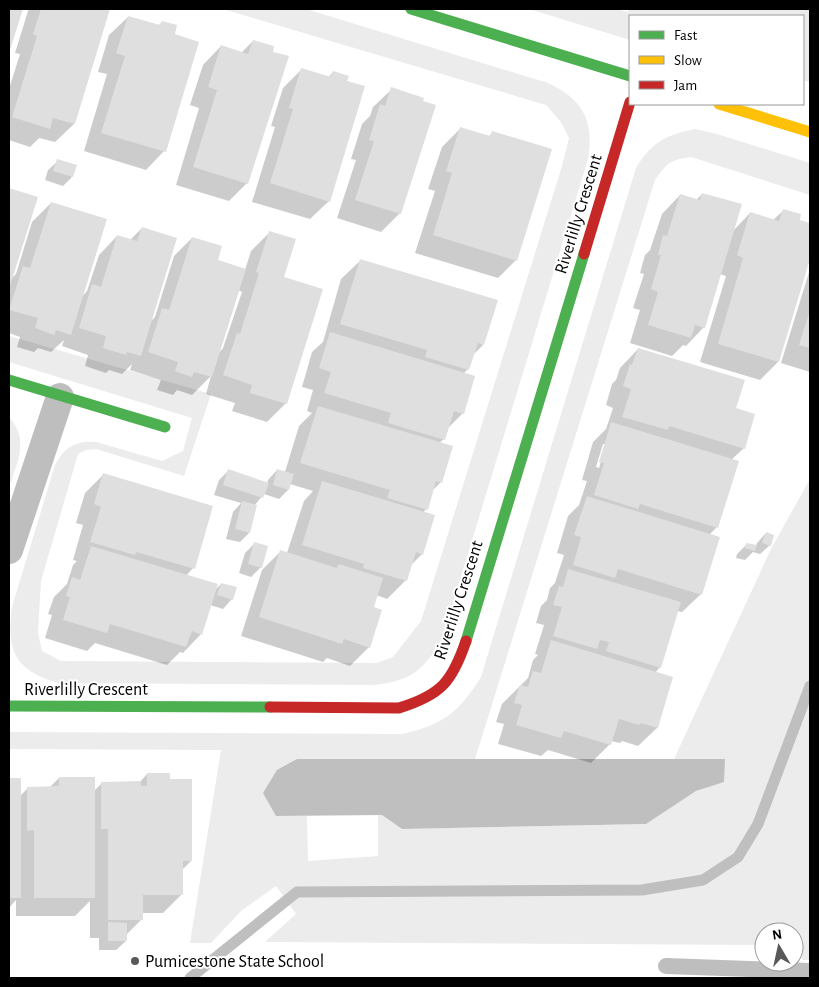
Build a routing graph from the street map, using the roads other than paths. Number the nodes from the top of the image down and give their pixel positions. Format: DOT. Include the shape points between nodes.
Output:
graph roads {
  1 [pos="411,9"];
  2 [pos="629,76"];
  3 [pos="629,105"];
  4 [pos="722,105"];
  5 [pos="810,132"];
  6 [pos="9,380"];
  7 [pos="60,397"];
  8 [pos="164,428"];
  9 [pos="9,550"];
  10 [pos="9,706"];
  11 [pos="666,966"];
  12 [pos="810,971"];
  13 [pos="731,973"];
  1 -- 2 [label="street"];
  3 -- 10 [label="street, Riverlilly Crescent" via="472,621 449,681 417,703 399,708"];
  4 -- 5 [label="street"];
  6 -- 7 [label="street"];
  7 -- 8 [label="street"];
  7 -- 9 [label="street"];
  11 -- 13 [label="lane"];
  12 -- 13 [label="lane"];
}
